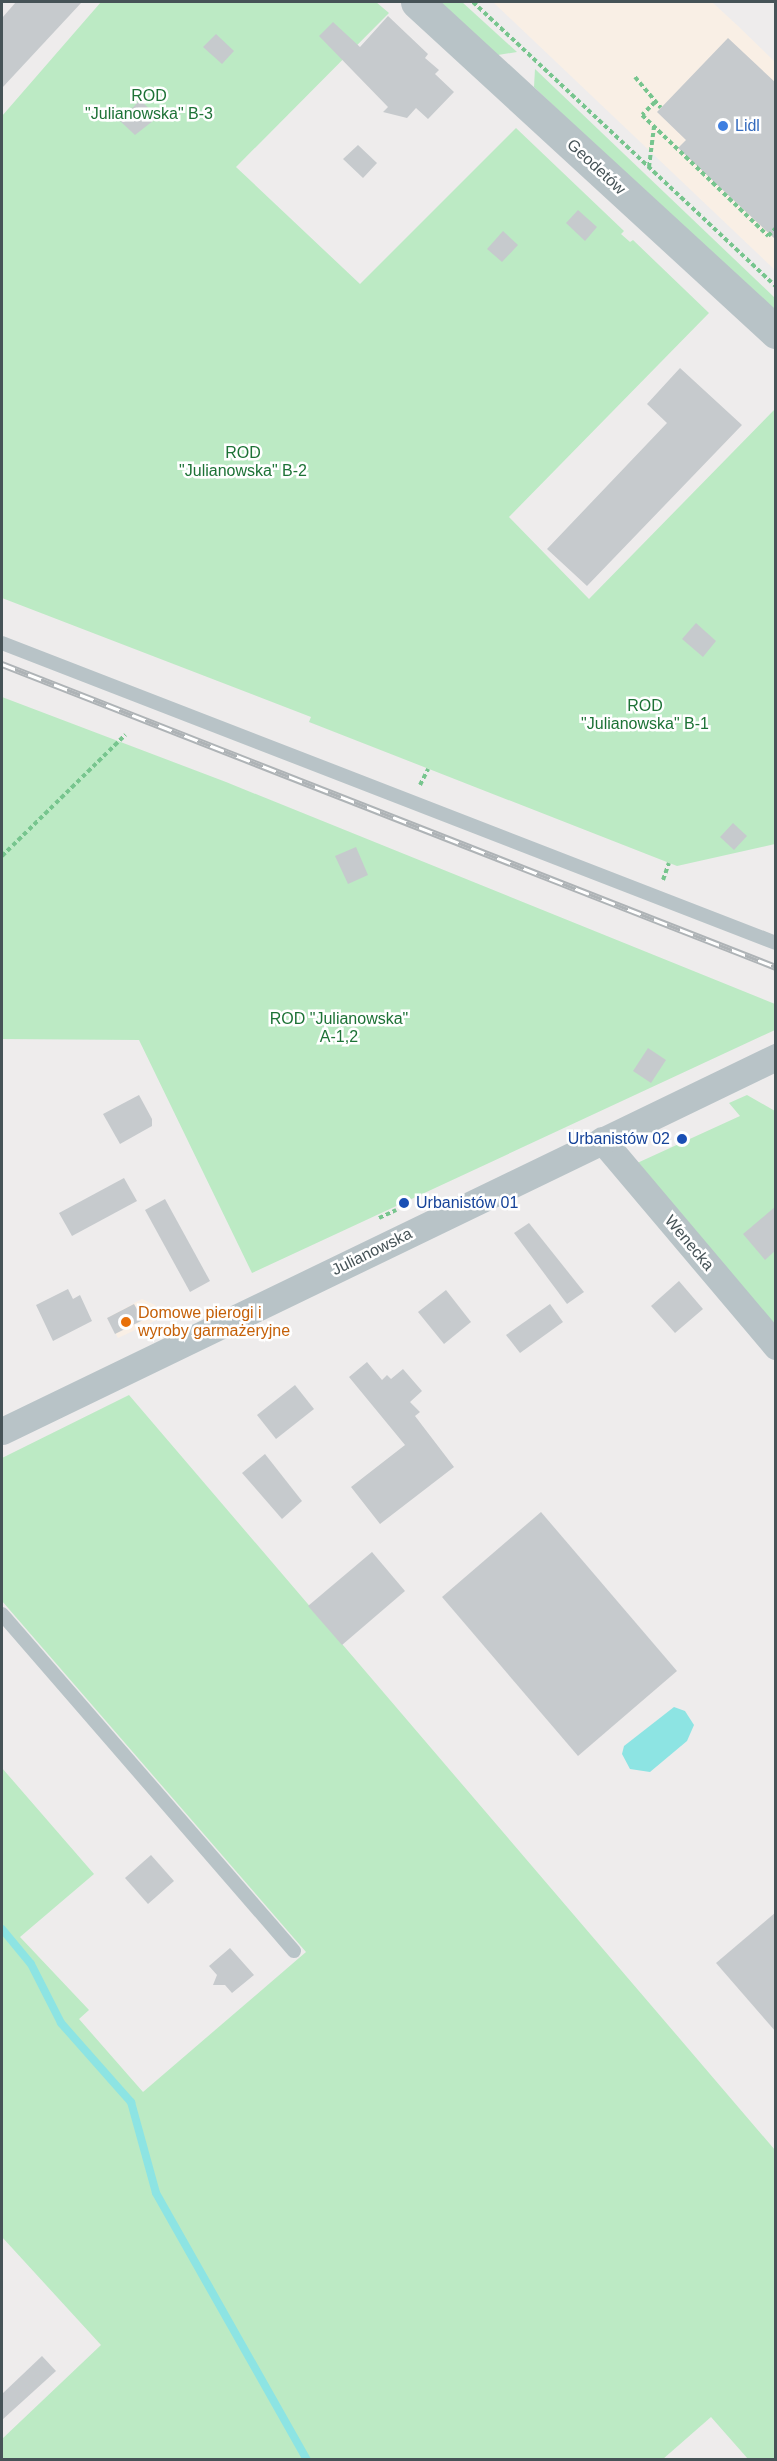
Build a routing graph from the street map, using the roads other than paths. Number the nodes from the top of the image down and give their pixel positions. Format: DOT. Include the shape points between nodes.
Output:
graph roads {
  1 [pos="417,2"];
  2 [pos="776,332"];
  3 [pos="2,643"];
  4 [pos="776,943"];
  5 [pos="776,1057"];
  6 [pos="602,1140"];
  7 [pos="776,1346"];
  8 [pos="2,1431"];
  9 [pos="2,1614"];
  10 [pos="294,1952"];
  1 -- 2 [label="street, Geodetów"];
  3 -- 4 [label="lane"];
  5 -- 6 [label="street, Julianowska"];
  6 -- 7 [label="street, Wenecka"];
  6 -- 8 [label="street, Julianowska"];
  9 -- 10 [label="lane"];
}
